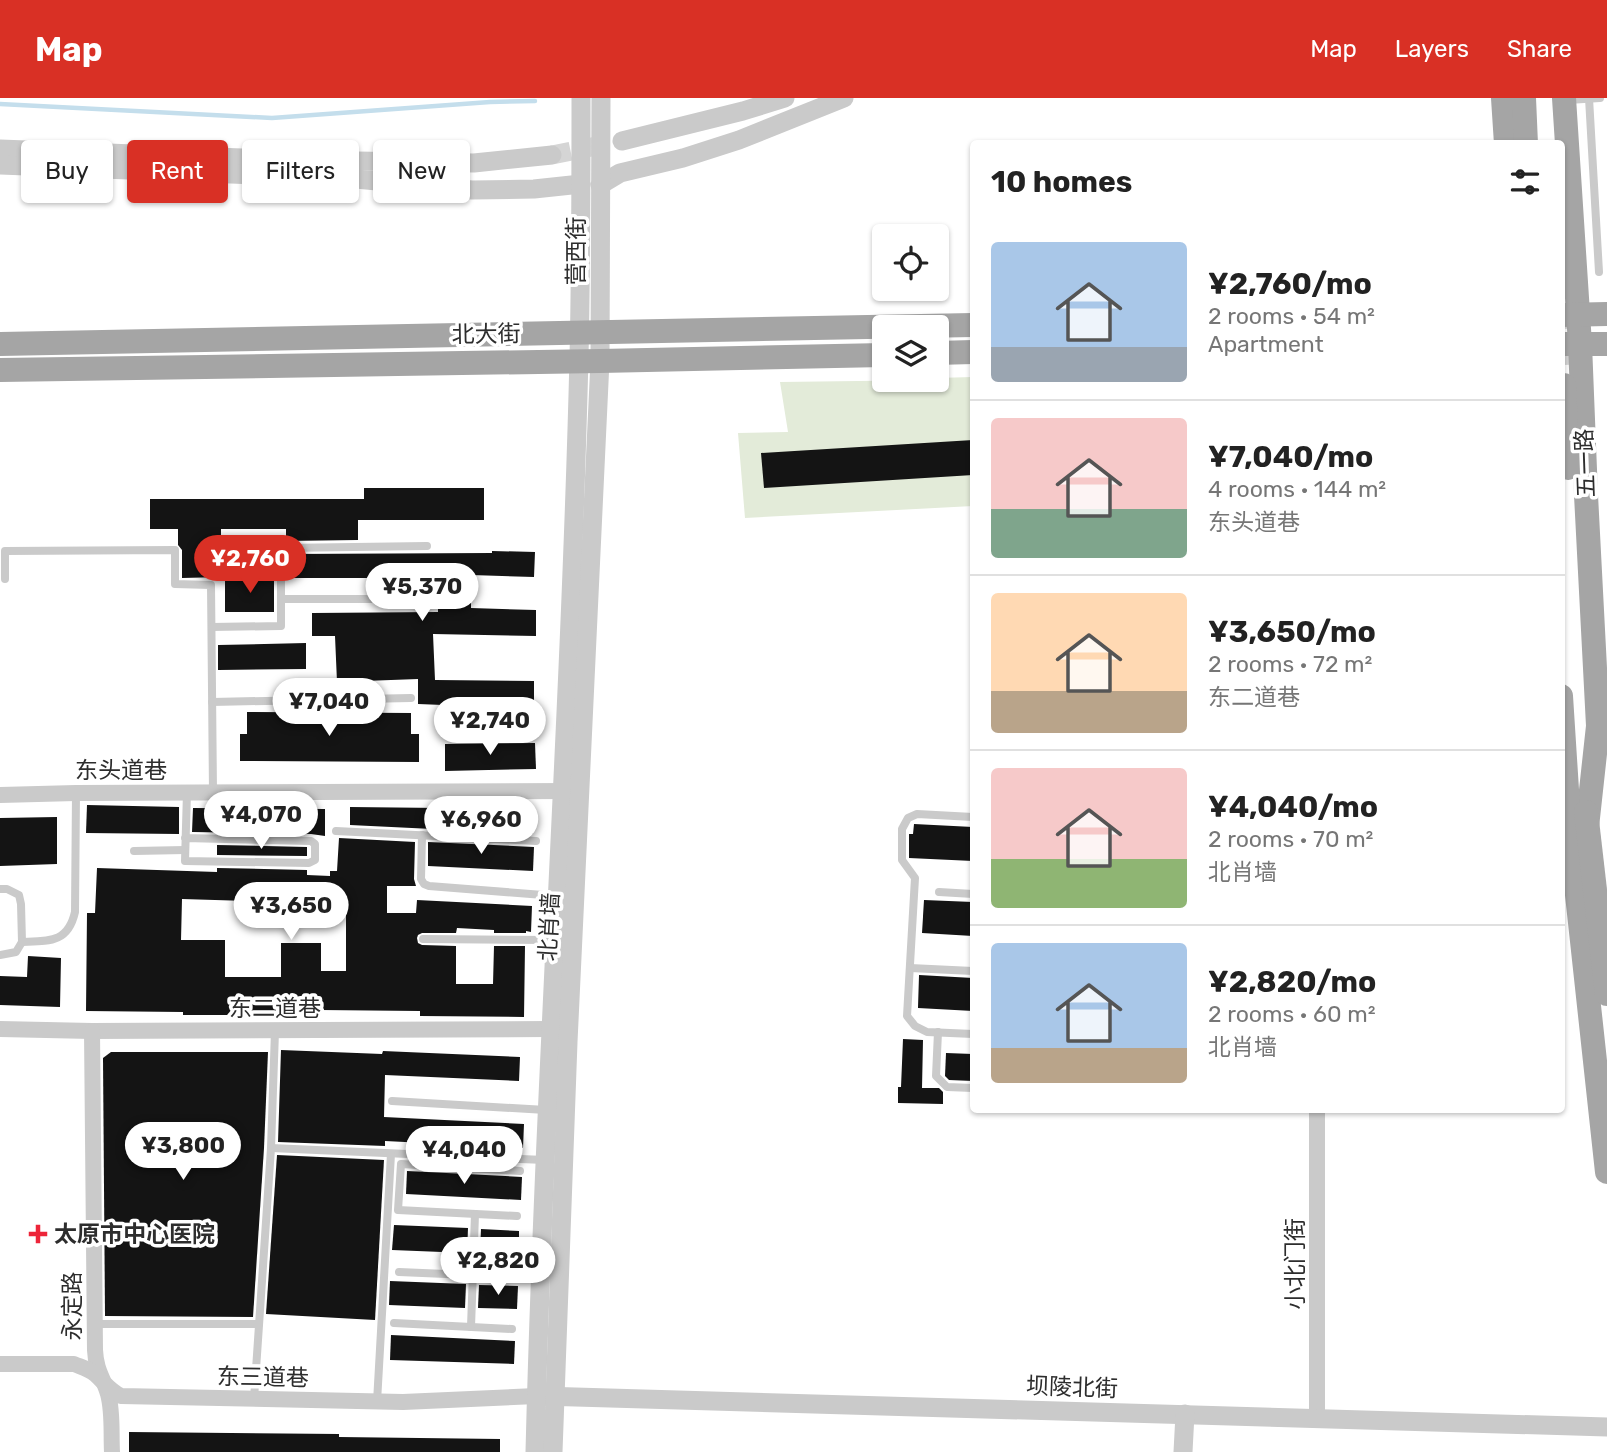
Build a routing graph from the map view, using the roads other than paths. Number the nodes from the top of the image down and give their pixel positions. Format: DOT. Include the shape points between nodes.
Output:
graph roads {
  1 [pos="581,98"];
  2 [pos="601,98"];
  3 [pos="785,98"];
  4 [pos="844,98"];
  5 [pos="1503,98"];
  6 [pos="1524,98"];
  7 [pos="1589,98"];
  8 [pos="1600,98"];
  9 [pos="1559,99"];
  10 [pos="590,134"];
  11 [pos="1506,140"];
  12 [pos="1526,140"];
  13 [pos="1552,140"];
  14 [pos="1561,140"];
  15 [pos="622,141"];
  16 [pos="2,153"];
  17 [pos="552,155"];
  18 [pos="591,185"];
  19 [pos="1565,229"];
  20 [pos="1599,272"];
  21 [pos="1607,314"];
  22 [pos="1569,315"];
  23 [pos="970,326"];
  24 [pos="590,332"];
  25 [pos="0,344"];
  26 [pos="1571,344"];
  27 [pos="1607,344"];
  28 [pos="970,352"];
  29 [pos="949,353"];
  30 [pos="872,355"];
  31 [pos="589,361"];
  32 [pos="0,370"];
  33 [pos="1565,439"];
  34 [pos="427,546"];
  35 [pos="224,559"];
  36 [pos="281,559"];
  37 [pos="5,579"];
  38 [pos="426,598"];
  39 [pos="281,599"];
  40 [pos="212,627"];
  41 [pos="411,698"];
  42 [pos="212,702"];
  43 [pos="1565,740"];
  44 [pos="571,791"];
  45 [pos="187,792"];
  46 [pos="213,792"];
  47 [pos="76,793"];
  48 [pos="0,795"];
  49 [pos="1572,816"];
  50 [pos="970,817"];
  51 [pos="336,831"];
  52 [pos="422,835"];
  53 [pos="186,838"];
  54 [pos="536,841"];
  55 [pos="185,850"];
  56 [pos="134,851"];
  57 [pos="0,889"];
  58 [pos="939,892"];
  59 [pos="970,894"];
  60 [pos="558,896"];
  61 [pos="424,939"];
  62 [pos="555,940"];
  63 [pos="22,942"];
  64 [pos="0,955"];
  65 [pos="910,968"];
  66 [pos="970,971"];
  67 [pos="1607,994"];
  68 [pos="0,1029"];
  69 [pos="938,1032"];
  70 [pos="550,1033"];
  71 [pos="970,1034"];
  72 [pos="92,1035"];
  73 [pos="274,1035"];
  74 [pos="0,1037"];
  75 [pos="970,1088"];
  76 [pos="392,1101"];
  77 [pos="547,1110"];
  78 [pos="1317,1113"];
  79 [pos="271,1148"];
  80 [pos="391,1154"];
  81 [pos="545,1160"];
  82 [pos="520,1171"];
  83 [pos="1607,1172"];
  84 [pos="475,1214"];
  85 [pos="517,1216"];
  86 [pos="399,1272"];
  87 [pos="473,1275"];
  88 [pos="541,1278"];
  89 [pos="394,1323"];
  90 [pos="95,1324"];
  91 [pos="259,1324"];
  92 [pos="471,1327"];
  93 [pos="512,1329"];
  94 [pos="0,1364"];
  95 [pos="104,1384"];
  96 [pos="545,1396"];
  97 [pos="254,1399"];
  98 [pos="377,1402"];
  99 [pos="1185,1414"];
  100 [pos="1317,1418"];
  101 [pos="1607,1427"];
  102 [pos="112,1452"];
  103 [pos="535,1452"];
  104 [pos="553,1452"];
  105 [pos="1183,1452"];
  1 -- 10 [label="street, 营西街"];
  2 -- 10 [label="street, 营西街"];
  3 -- 15 [label="street"];
  4 -- 18 [label="street" via="739,140"];
  5 -- 11 [label="main road"];
  6 -- 12 [label="main road"];
  7 -- 8 [label="lane"];
  7 -- 9 [label="lane"];
  7 -- 20 [label="lane"];
  9 -- 13 [label="main road"];
  9 -- 14 [label="main road, 五一路"];
  10 -- 18 [label="street, 营西街"];
  16 -- 17 [label="street" via="474,163"];
  16 -- 18 [label="street" via="82,167 356,179 472,190"];
  18 -- 24 [label="street, 营西街"];
  19 -- 22 [label="main road, 五一路"];
  21 -- 22 [label="main road"];
  22 -- 26 [label="main road, 五一路"];
  23 -- 24 [label="main road, 北大街"];
  24 -- 25 [label="main road, 北大街"];
  24 -- 31 [label="street, 营西街"];
  26 -- 27 [label="main road"];
  26 -- 49 [label="main road, 五一路" via="1586,495 1598,726"];
  28 -- 29 [label="main road"];
  30 -- 31 [label="main road"];
  31 -- 32 [label="main road"];
  31 -- 44 [label="street, 北肖墙"];
  33 -- 49 [label="main road, 五一路"];
  34 -- 36 [label="lane" via="281,548"];
  35 -- 36 [label="lane"];
  36 -- 39 [label="lane"];
  37 -- 40 [label="lane" via="5,551 175,550 175,584 211,585"];
  38 -- 39 [label="lane"];
  39 -- 40 [label="lane" via="281,626"];
  40 -- 42 [label="lane"];
  41 -- 42 [label="lane"];
  42 -- 46 [label="lane"];
  43 -- 49 [label="main road, 五一路"];
  44 -- 46 [label="street, 东头道巷"];
  44 -- 60 [label="street"];
  44 -- 96 [label="street, 北肖墙"];
  45 -- 46 [label="street, 东头道巷"];
  45 -- 47 [label="street, 东头道巷"];
  45 -- 53 [label="lane"];
  47 -- 48 [label="street, 东头道巷"];
  47 -- 63 [label="lane" via="73,923 51,941"];
  49 -- 67 [label="main road, 五一路"];
  49 -- 83 [label="main road, 五一路"];
  50 -- 65 [label="lane" via="917,814 908,818 902,829 902,860 915,878"];
  51 -- 52 [label="lane"];
  52 -- 54 [label="lane"];
  52 -- 60 [label="lane" via="424,884"];
  53 -- 55 [label="lane"];
  53 -- 55 [label="lane" via="311,841 314,860 185,861"];
  55 -- 56 [label="lane"];
  57 -- 63 [label="lane" via="19,894"];
  58 -- 59 [label="lane"];
  60 -- 62 [label="street"];
  61 -- 62 [label="lane"];
  62 -- 70 [label="street"];
  63 -- 64 [label="lane" via="16,952"];
  65 -- 66 [label="lane"];
  65 -- 69 [label="lane" via="907,1016 915,1026"];
  68 -- 72 [label="street, 东二道巷"];
  69 -- 71 [label="lane"];
  69 -- 75 [label="lane" via="936,1076 947,1087"];
  70 -- 73 [label="street, 东二道巷"];
  70 -- 77 [label="street"];
  72 -- 73 [label="street, 东二道巷"];
  72 -- 74 [label="street, 东二道巷"];
  72 -- 90 [label="street, 永定路"];
  73 -- 79 [label="lane"];
  76 -- 77 [label="lane"];
  77 -- 81 [label="street"];
  78 -- 100 [label="street, 小北门街"];
  79 -- 80 [label="lane"];
  79 -- 91 [label="lane"];
  80 -- 81 [label="lane"];
  80 -- 98 [label="lane"];
  81 -- 88 [label="street"];
  82 -- 84 [label="lane" via="401,1164 398,1210"];
  84 -- 85 [label="lane"];
  84 -- 87 [label="lane"];
  86 -- 87 [label="lane"];
  87 -- 88 [label="lane"];
  87 -- 92 [label="lane"];
  88 -- 96 [label="street"];
  89 -- 92 [label="lane"];
  90 -- 91 [label="lane"];
  90 -- 95 [label="street, 永定路" via="96,1363"];
  91 -- 97 [label="lane"];
  92 -- 93 [label="lane"];
  94 -- 95 [label="street, 东三道巷" via="74,1364"];
  95 -- 97 [label="street, 东三道巷" via="121,1396"];
  95 -- 102 [label="street, 永定路"];
  96 -- 98 [label="street, 东三道巷"];
  96 -- 99 [label="street, 坝陵北街"];
  96 -- 103 [label="street"];
  96 -- 104 [label="street, 北肖墙"];
  97 -- 98 [label="street, 东三道巷"];
  99 -- 100 [label="street, 坝陵北街"];
  99 -- 105 [label="street"];
  100 -- 101 [label="street, 坝陵北街"];
}
